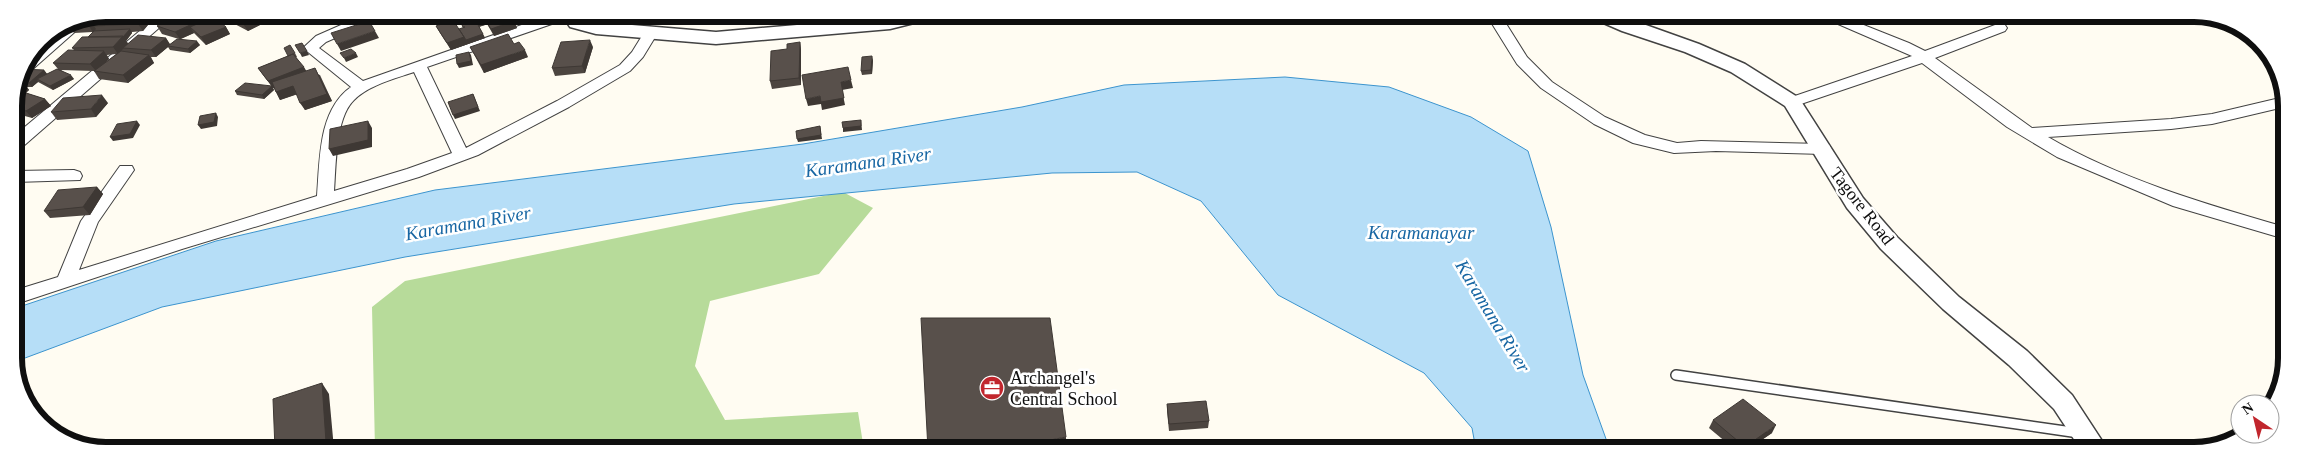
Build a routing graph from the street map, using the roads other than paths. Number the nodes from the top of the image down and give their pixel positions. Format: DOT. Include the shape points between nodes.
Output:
graph roads {
  1 [pos="159,22"];
  2 [pos="360,22"];
  3 [pos="544,22"];
  4 [pos="576,22"];
  5 [pos="894,22"];
  6 [pos="1498,22"];
  7 [pos="1617,22"];
  8 [pos="1842,22"];
  9 [pos="2000,28"];
  10 [pos="650,34"];
  11 [pos="61,37"];
  12 [pos="43,52"];
  13 [pos="1924,57"];
  14 [pos="418,65"];
  15 [pos="361,87"];
  16 [pos="1792,102"];
  17 [pos="2278,103"];
  18 [pos="2029,133"];
  19 [pos="22,138"];
  20 [pos="1823,149"];
  21 [pos="461,154"];
  22 [pos="126,170"];
  23 [pos="74,176"];
  24 [pos="22,177"];
  25 [pos="325,200"];
  26 [pos="2278,231"];
  27 [pos="65,281"];
  28 [pos="22,295"];
  29 [pos="1676,376"];
  30 [pos="2084,441"];
  31 [pos="2089,441"];
  1 -- 19 [label="street"];
  2 -- 15 [label="street" via="321,39 310,48"];
  3 -- 14 [label="street"];
  4 -- 10 [label="street" via="596,28"];
  5 -- 10 [label="street" via="716,38"];
  6 -- 20 [label="street" via="1518,54 1558,94 1603,122 1646,142 1674,148"];
  7 -- 16 [label="street, Tagore Road" via="1738,68"];
  8 -- 13 [label="street"];
  9 -- 13 [label="street"];
  10 -- 21 [label="street" via="625,68 563,104"];
  11 -- 12 [label="street"];
  13 -- 16 [label="street"];
  13 -- 18 [label="street"];
  14 -- 15 [label="street"];
  14 -- 21 [label="street"];
  15 -- 25 [label="street" via="346,99 333,126"];
  16 -- 20 [label="street, Tagore Road"];
  17 -- 18 [label="street" via="2179,123"];
  18 -- 26 [label="street" via="2063,153 2180,202"];
  20 -- 31 [label="street, Tagore Road" via="1830,166 1855,203 1889,243 2063,402"];
  21 -- 25 [label="street" via="414,173"];
  22 -- 27 [label="street" via="90,222"];
  23 -- 24 [label="street"];
  25 -- 27 [label="street"];
  27 -- 28 [label="street"];
  29 -- 30 [label="lane"];
}
